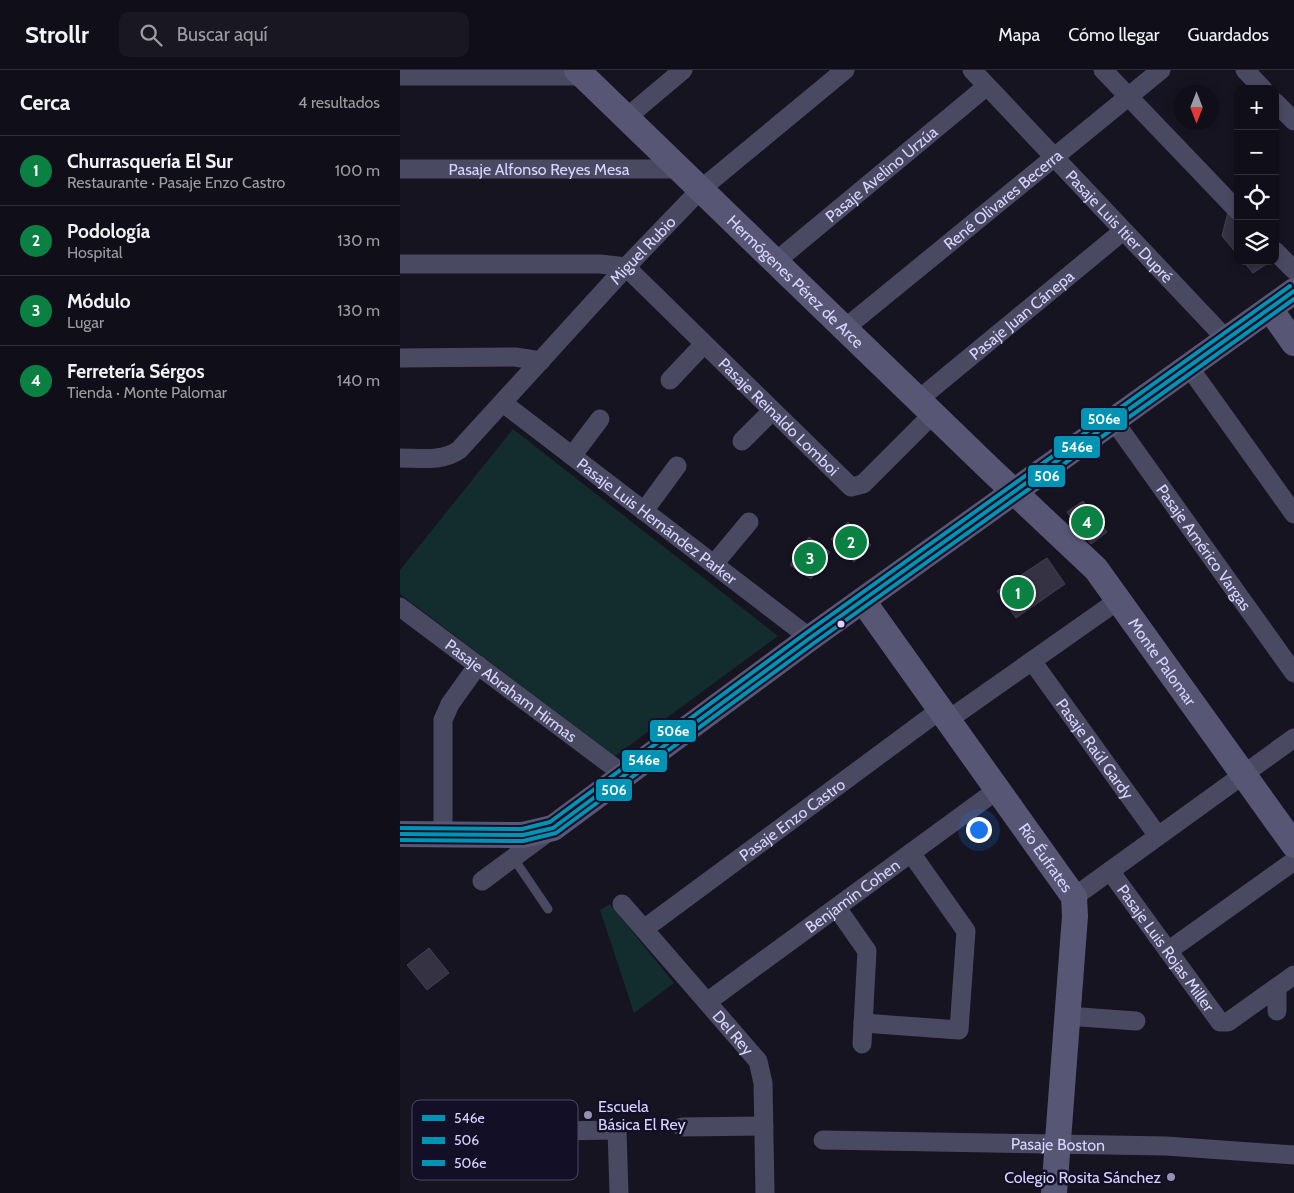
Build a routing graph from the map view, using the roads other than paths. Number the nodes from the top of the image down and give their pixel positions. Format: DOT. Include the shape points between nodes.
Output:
graph roads {
  1 [pos="683,70"];
  2 [pos="972,70"];
  3 [pos="1104,70"];
  4 [pos="1161,70"];
  5 [pos="1245,70"];
  6 [pos="841,71"];
  7 [pos="580,73"];
  8 [pos="400,76"];
  9 [pos="1259,85"];
  10 [pos="986,86"];
  11 [pos="1128,96"];
  12 [pos="1279,106"];
  13 [pos="626,118"];
  14 [pos="1294,121"];
  15 [pos="1054,157"];
  16 [pos="400,169"];
  17 [pos="678,169"];
  18 [pos="700,190"];
  19 [pos="1234,207"];
  20 [pos="1123,230"];
  21 [pos="1279,255"];
  22 [pos="775,262"];
  23 [pos="400,264"];
  24 [pos="626,268"];
  25 [pos="1294,270"];
  26 [pos="1294,291"];
  27 [pos="1270,309"];
  28 [pos="844,329"];
  29 [pos="1227,340"];
  30 [pos="1294,343"];
  31 [pos="704,344"];
  32 [pos="400,358"];
  33 [pos="541,361"];
  34 [pos="1189,367"];
  35 [pos="670,380"];
  36 [pos="503,403"];
  37 [pos="925,407"];
  38 [pos="772,410"];
  39 [pos="600,420"];
  40 [pos="1114,421"];
  41 [pos="742,441"];
  42 [pos="572,456"];
  43 [pos="400,458"];
  44 [pos="677,466"];
  45 [pos="1014,492"];
  46 [pos="644,511"];
  47 [pos="1294,514"];
  48 [pos="749,522"];
  49 [pos="714,564"];
  50 [pos="1120,600"];
  51 [pos="862,601"];
  52 [pos="400,607"];
  53 [pos="810,638"];
  54 [pos="1032,661"];
  55 [pos="478,665"];
  56 [pos="1294,673"];
  57 [pos="944,715"];
  58 [pos="1294,738"];
  59 [pos="623,774"];
  60 [pos="1244,774"];
  61 [pos="998,790"];
  62 [pos="553,828"];
  63 [pos="400,834"];
  64 [pos="443,834"];
  65 [pos="1158,836"];
  66 [pos="1294,845"];
  67 [pos="911,853"];
  68 [pos="514,859"];
  69 [pos="1294,861"];
  70 [pos="1110,871"];
  71 [pos="482,881"];
  72 [pos="1074,897"];
  73 [pos="622,904"];
  74 [pos="837,908"];
  75 [pos="548,909"];
  76 [pos="644,929"];
  77 [pos="1168,951"];
  78 [pos="1294,975"];
  79 [pos="1277,987"];
  80 [pos="707,1002"];
  81 [pos="1277,1011"];
  82 [pos="1068,1016"];
  83 [pos="1136,1021"];
  84 [pos="863,1023"];
  85 [pos="862,1044"];
  86 [pos="764,1126"];
  87 [pos="682,1127"];
  88 [pos="578,1131"];
  89 [pos="823,1140"];
  90 [pos="1058,1143"];
  91 [pos="1294,1155"];
  92 [pos="619,1193"];
  93 [pos="765,1193"];
  94 [pos="1054,1193"];
  1 -- 13 [label="street"];
  2 -- 10 [label="street, Pasaje Luis Itier Dupré"];
  3 -- 11 [label="street"];
  4 -- 11 [label="street, René Olivares Becerra"];
  5 -- 9 [label="street"];
  6 -- 18 [label="street, Miguel Rubio"];
  7 -- 8 [label="street"];
  7 -- 13 [label="street, Hermógenes Pérez de Arce"];
  10 -- 15 [label="street, Pasaje Luis Itier Dupré"];
  10 -- 22 [label="street, Pasaje Avelino Urzúa"];
  11 -- 15 [label="street, René Olivares Becerra"];
  11 -- 19 [label="street"];
  12 -- 14 [label="street"];
  13 -- 17 [label="street, Hermógenes Pérez de Arce"];
  15 -- 20 [label="street, Pasaje Luis Itier Dupré"];
  15 -- 28 [label="street, René Olivares Becerra"];
  16 -- 17 [label="street, Pasaje Alfonso Reyes Mesa"];
  17 -- 18 [label="street, Hermógenes Pérez de Arce"];
  18 -- 22 [label="street, Hermógenes Pérez de Arce"];
  18 -- 24 [label="street, Miguel Rubio"];
  20 -- 29 [label="street, Pasaje Luis Itier Dupré"];
  20 -- 37 [label="street, Pasaje Juan Cánepa"];
  21 -- 25 [label="street"];
  22 -- 28 [label="street, Hermógenes Pérez de Arce"];
  23 -- 24 [label="street" via="600,264"];
  24 -- 31 [label="street, Pasaje Reinaldo Lomboi"];
  24 -- 33 [label="street, Miguel Rubio"];
  26 -- 27 [label="street"];
  27 -- 29 [label="street"];
  27 -- 30 [label="street"];
  28 -- 37 [label="street, Hermógenes Pérez de Arce"];
  29 -- 34 [label="street"];
  31 -- 35 [label="street"];
  31 -- 38 [label="street, Pasaje Reinaldo Lomboi"];
  32 -- 33 [label="street" via="515,357"];
  33 -- 36 [label="street, Miguel Rubio"];
  34 -- 40 [label="street"];
  34 -- 47 [label="street"];
  36 -- 42 [label="street, Pasaje Luis Hernández Parker"];
  36 -- 43 [label="street, Miguel Rubio" via="459,450 447,457"];
  37 -- 38 [label="street, Pasaje Reinaldo Lomboi" via="863,484 855,487 848,486"];
  37 -- 45 [label="street, Hermógenes Pérez de Arce"];
  38 -- 41 [label="street"];
  39 -- 42 [label="street"];
  40 -- 45 [label="street"];
  40 -- 56 [label="street, Pasaje Américo Vargas"];
  42 -- 46 [label="street, Pasaje Luis Hernández Parker"];
  44 -- 46 [label="street"];
  45 -- 50 [label="street, Monte Palomar" via="1096,569"];
  45 -- 51 [label="street"];
  46 -- 49 [label="street, Pasaje Luis Hernández Parker"];
  48 -- 49 [label="street"];
  49 -- 53 [label="street, Pasaje Luis Hernández Parker"];
  50 -- 54 [label="street, Pasaje Enzo Castro"];
  50 -- 60 [label="street, Monte Palomar"];
  51 -- 53 [label="street"];
  51 -- 57 [label="street, Río Éufrates"];
  52 -- 55 [label="street, Pasaje Abraham Hirmas"];
  53 -- 59 [label="street"];
  54 -- 57 [label="street, Pasaje Enzo Castro"];
  54 -- 65 [label="street, Pasaje Raúl Gardy"];
  55 -- 59 [label="street, Pasaje Abraham Hirmas"];
  55 -- 64 [label="street" via="450,704 443,720"];
  57 -- 61 [label="street, Río Éufrates"];
  57 -- 76 [label="street, Pasaje Enzo Castro"];
  58 -- 60 [label="street"];
  59 -- 62 [label="street"];
  60 -- 65 [label="street"];
  60 -- 66 [label="street, Monte Palomar"];
  61 -- 67 [label="street, Benjamín Cohen"];
  61 -- 72 [label="street, Río Éufrates"];
  62 -- 64 [label="street" via="523,835"];
  62 -- 68 [label="street"];
  63 -- 64 [label="street"];
  65 -- 70 [label="street"];
  67 -- 74 [label="street, Benjamín Cohen"];
  67 -- 84 [label="street" via="966,931 959,1030"];
  68 -- 71 [label="street"];
  68 -- 75 [label="lane"];
  69 -- 77 [label="street"];
  70 -- 72 [label="street"];
  70 -- 77 [label="street, Pasaje Luis Rojas Miller"];
  72 -- 82 [label="street, Río Éufrates"];
  73 -- 76 [label="street, Del Rey"];
  74 -- 80 [label="street, Benjamín Cohen"];
  74 -- 84 [label="street" via="867,951"];
  76 -- 80 [label="street, Del Rey"];
  77 -- 79 [label="street, Pasaje Luis Rojas Miller" via="1224,1023"];
  78 -- 79 [label="street"];
  79 -- 81 [label="street"];
  80 -- 86 [label="street, Del Rey" via="761,1068"];
  82 -- 83 [label="street"];
  82 -- 90 [label="street, Río Éufrates"];
  84 -- 85 [label="street"];
  86 -- 87 [label="street"];
  86 -- 93 [label="street, Del Rey"];
  88 -- 92 [label="street" via="617,1130"];
  89 -- 90 [label="street, Pasaje Boston"];
  90 -- 91 [label="street, Pasaje Boston"];
  90 -- 94 [label="street, Río Éufrates"];
}
